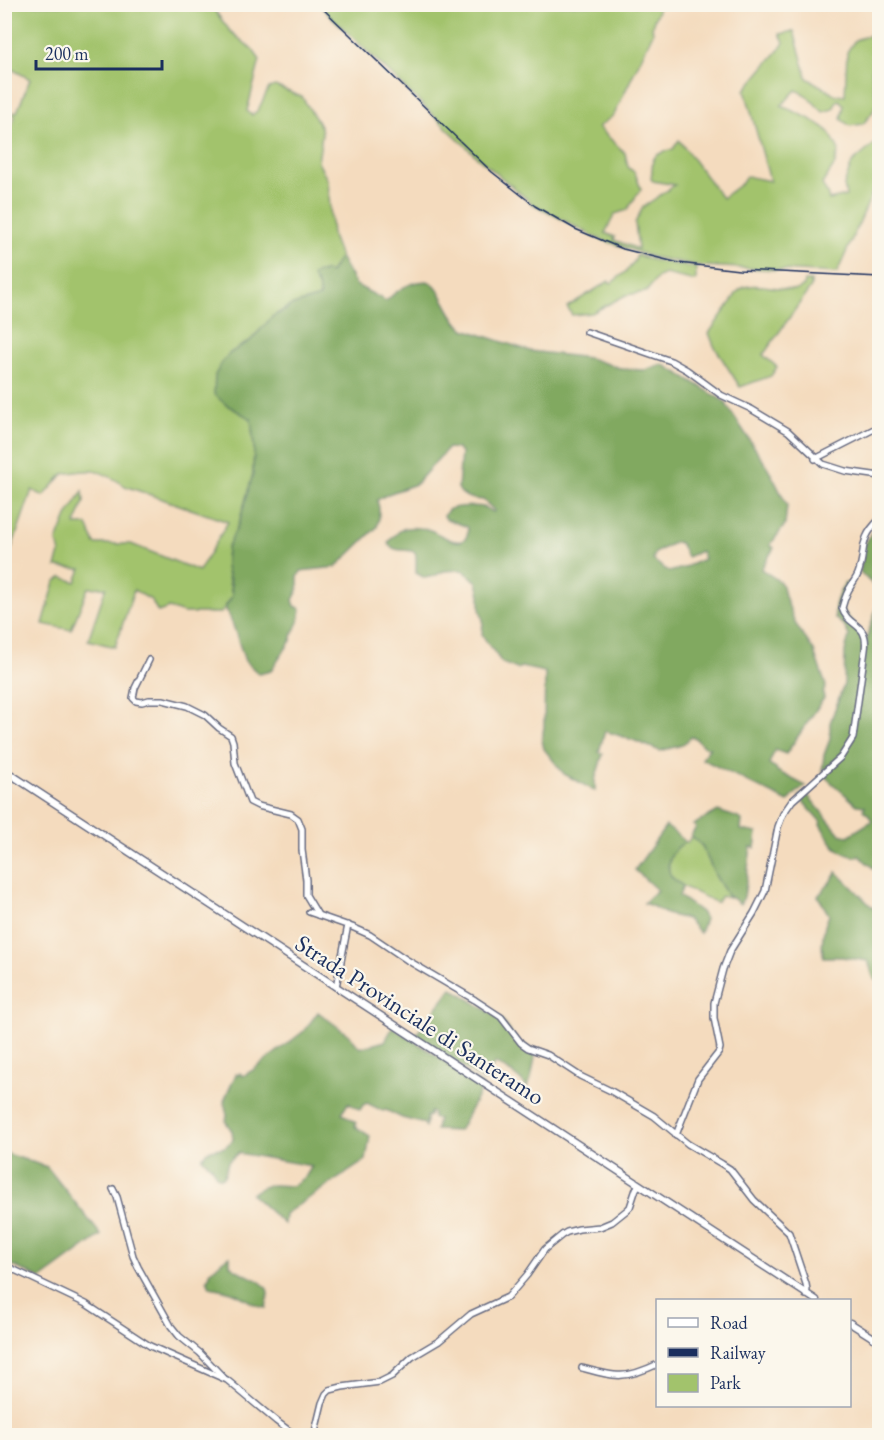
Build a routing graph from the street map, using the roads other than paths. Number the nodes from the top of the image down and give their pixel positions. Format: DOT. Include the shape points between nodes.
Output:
graph roads {
  1 [pos="587,333"];
  2 [pos="879,426"];
  3 [pos="815,459"];
  4 [pos="879,476"];
  5 [pos="879,519"];
  6 [pos="149,660"];
  7 [pos="4,770"];
  8 [pos="309,912"];
  9 [pos="318,915"];
  10 [pos="348,925"];
  11 [pos="336,987"];
  12 [pos="676,1135"];
  13 [pos="639,1185"];
  14 [pos="113,1190"];
  15 [pos="4,1265"];
  16 [pos="806,1294"];
  17 [pos="814,1299"];
  18 [pos="851,1324"];
  19 [pos="879,1342"];
  20 [pos="656,1364"];
  21 [pos="582,1368"];
  22 [pos="225,1379"];
  23 [pos="296,1436"];
  24 [pos="314,1436"];
  1 -- 3 [label="street" via="671,361 788,431"];
  2 -- 3 [label="street"];
  3 -- 4 [label="street" via="845,471"];
  5 -- 12 [label="street" via="865,537 859,571 842,608 866,637 853,738 841,758 792,801 780,819 765,891 730,951 715,998 719,1052 698,1078"];
  6 -- 9 [label="street" via="135,688 136,702 174,702 206,715 233,740 235,763 250,802 298,819 306,895"];
  7 -- 11 [label="main road, Strada Provinciale di Santeramo"];
  8 -- 9 [label="street"];
  9 -- 10 [label="street"];
  10 -- 11 [label="street"];
  10 -- 12 [label="street" via="501,1017 528,1048 611,1091"];
  11 -- 13 [label="main road, Strada Provinciale di Santeramo"];
  12 -- 16 [label="street" via="730,1169 754,1200 789,1233"];
  13 -- 16 [label="main road, Strada Provinciale di Santeramo"];
  13 -- 24 [label="street" via="630,1207 612,1222 562,1235 545,1249 508,1297 471,1314 392,1376 380,1382 330,1390 322,1403"];
  14 -- 22 [label="street" via="133,1256 171,1326"];
  15 -- 22 [label="street" via="94,1308 150,1346"];
  16 -- 17 [label="main road, Strada Provinciale di Santeramo"];
  18 -- 19 [label="main road"];
  20 -- 21 [label="street" via="622,1376"];
  22 -- 23 [label="street"];
}
